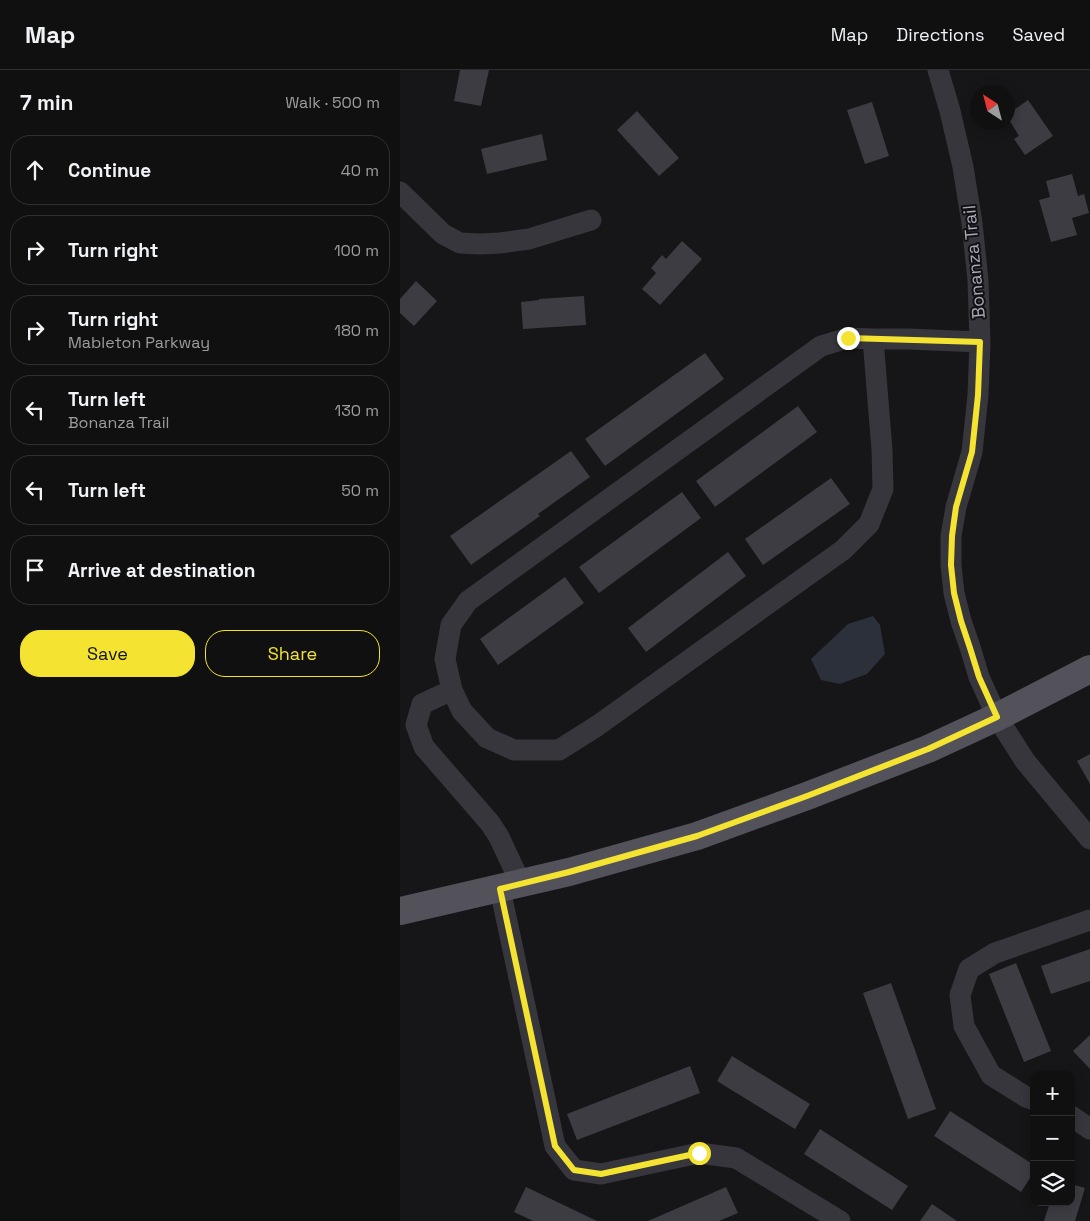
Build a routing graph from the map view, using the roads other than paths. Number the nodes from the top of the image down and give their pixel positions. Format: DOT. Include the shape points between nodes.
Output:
graph roads {
  1 [pos="938,70"];
  2 [pos="400,192"];
  3 [pos="591,220"];
  4 [pos="873,339"];
  5 [pos="980,342"];
  6 [pos="1090,668"];
  7 [pos="452,690"];
  8 [pos="997,717"];
  9 [pos="1090,839"];
  10 [pos="511,886"];
  11 [pos="400,912"];
  12 [pos="1090,920"];
  13 [pos="1030,1098"];
  14 [pos="1075,1119"];
  15 [pos="1090,1129"];
  16 [pos="840,1221"];
  1 -- 5 [label="street, Bonanza Trail" via="963,167 972,223"];
  2 -- 3 [label="street" via="443,234 460,243 529,239"];
  4 -- 5 [label="street"];
  4 -- 7 [label="street" via="848,338 821,346 468,601 451,625 445,659"];
  4 -- 7 [label="street" via="882,489 869,524 843,550 559,750 514,750 487,738 462,711"];
  5 -- 8 [label="street, Bonanza Trail" via="972,452 956,507 951,565 961,621 979,677"];
  6 -- 8 [label="main road"];
  7 -- 10 [label="street" via="422,704 416,725 424,747 490,823 499,838"];
  8 -- 9 [label="street, Bonanza Trail" via="1025,760"];
  8 -- 10 [label="main road" via="928,749 697,836"];
  10 -- 11 [label="main road"];
  10 -- 16 [label="street" via="555,1146 574,1170 601,1174 699,1153 736,1158"];
  12 -- 13 [label="street" via="995,953 969,969 960,995 964,1026 991,1075"];
  14 -- 15 [label="street"];
}
